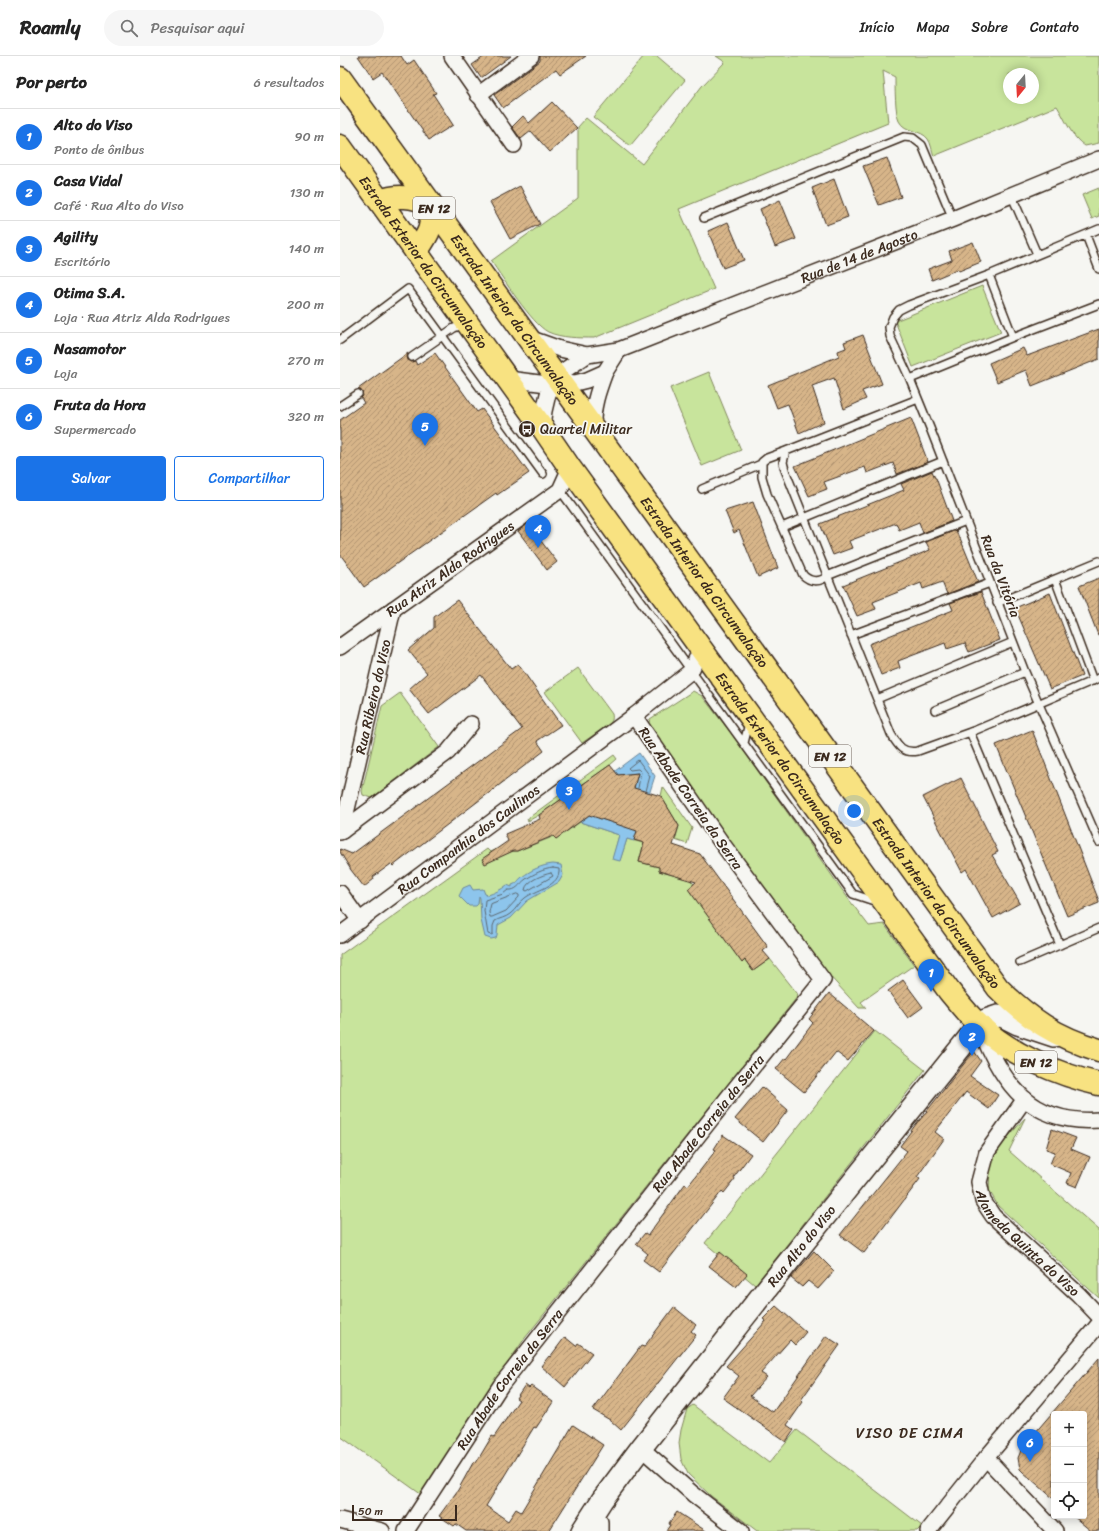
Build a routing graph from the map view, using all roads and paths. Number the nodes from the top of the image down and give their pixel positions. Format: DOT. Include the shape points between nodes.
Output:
graph roads {
  1 [pos="452,56"];
  2 [pos="531,56"];
  3 [pos="340,78"];
  4 [pos="478,95"];
  5 [pos="514,145"];
  6 [pos="340,146"];
  7 [pos="1099,159"];
  8 [pos="1011,194"];
  9 [pos="380,201"];
  10 [pos="430,203"];
  11 [pos="704,218"];
  12 [pos="953,218"];
  13 [pos="1099,229"];
  14 [pos="1086,235"];
  15 [pos="416,252"];
  16 [pos="1037,254"];
  17 [pos="1099,268"];
  18 [pos="989,275"];
  19 [pos="1099,304"];
  20 [pos="468,325"];
  21 [pos="442,336"];
  22 [pos="1013,337"];
  23 [pos="528,338"];
  24 [pos="340,340"];
  25 [pos="618,350"];
  26 [pos="587,355"];
  27 [pos="412,357"];
  28 [pos="605,372"];
  29 [pos="508,379"];
  30 [pos="910,379"];
  31 [pos="558,381"];
  32 [pos="358,394"];
  33 [pos="918,399"];
  34 [pos="340,406"];
  35 [pos="593,426"];
  36 [pos="542,427"];
  37 [pos="786,451"];
  38 [pos="943,462"];
  39 [pos="761,464"];
  40 [pos="570,468"];
  41 [pos="543,474"];
  42 [pos="702,489"];
  43 [pos="560,490"];
  44 [pos="804,518"];
  45 [pos="966,521"];
  46 [pos="782,527"];
  47 [pos="1099,561"];
  48 [pos="827,576"];
  49 [pos="1055,579"];
  50 [pos="990,583"];
  51 [pos="997,602"];
  52 [pos="394,609"];
  53 [pos="851,635"];
  54 [pos="1013,642"];
  55 [pos="340,647"];
  56 [pos="701,648"];
  57 [pos="691,671"];
  58 [pos="1024,672"];
  59 [pos="1096,680"];
  60 [pos="877,699"];
  61 [pos="1039,703"];
  62 [pos="935,710"];
  63 [pos="634,716"];
  64 [pos="751,717"];
  65 [pos="471,724"];
  66 [pos="970,732"];
  67 [pos="744,743"];
  68 [pos="341,832"];
  69 [pos="1099,842"];
  70 [pos="340,893"];
  71 [pos="888,905"];
  72 [pos="360,921"];
  73 [pos="1099,928"];
  74 [pos="340,935"];
  75 [pos="1060,945"];
  76 [pos="1020,962"];
  77 [pos="979,1025"];
  78 [pos="1076,1043"];
  79 [pos="1099,1050"];
  80 [pos="1099,1084"];
  81 [pos="1024,1100"];
  82 [pos="1099,1120"];
  83 [pos="1099,1316"];
  84 [pos="1099,1324"];
  85 [pos="641,1448"];
  86 [pos="986,1458"];
  87 [pos="594,1519"];
  88 [pos="340,1520"];
  89 [pos="382,1531"];
  90 [pos="406,1531"];
  91 [pos="741,1531"];
  92 [pos="928,1531"];
  93 [pos="1055,1531"];
  1 -- 4 [label="street"];
  2 -- 4 [label="street"];
  3 -- 10 [label="main road, Estrada Interior da Circunvalação / EN 12"];
  4 -- 5 [label="street"];
  6 -- 9 [label="main road, Estrada Exterior da Circunvalação / EN 12"];
  7 -- 8 [label="street, Rua de 14 de Agosto"];
  8 -- 12 [label="street, Rua de 14 de Agosto"];
  8 -- 16 [label="lane"];
  9 -- 10 [label="main road" via="391,196 413,197"];
  9 -- 15 [label="main road, Estrada Exterior da Circunvalação / EN 12"];
  10 -- 15 [label="main road" via="432,220 428,235"];
  10 -- 23 [label="main road, Estrada Interior da Circunvalação / EN 12"];
  11 -- 12 [label="lane" via="904,137 913,138 922,145"];
  12 -- 25 [label="street, Rua de 14 de Agosto"];
  13 -- 14 [label="lane"];
  14 -- 16 [label="lane"];
  14 -- 17 [label="lane"];
  15 -- 20 [label="main road, Estrada Exterior da Circunvalação / EN 12"];
  16 -- 18 [label="lane"];
  18 -- 22 [label="lane"];
  18 -- 30 [label="lane, Rua da Vitória" via="909,305 893,317 889,327 890,336"];
  19 -- 22 [label="lane"];
  20 -- 21 [label="lane" via="454,328"];
  20 -- 29 [label="main road, Estrada Exterior da Circunvalação / EN 12"];
  21 -- 24 [label="lane" via="408,289"];
  21 -- 27 [label="lane"];
  21 -- 41 [label="lane"];
  22 -- 30 [label="lane"];
  23 -- 26 [label="street, Rua de 14 de Agosto"];
  23 -- 31 [label="main road, Estrada Interior da Circunvalação / EN 12"];
  25 -- 26 [label="street, Rua de 14 de Agosto"];
  25 -- 28 [label="street"];
  26 -- 31 [label="street, Rua de 14 de Agosto" via="565,370"];
  28 -- 31 [label="street" via="581,382"];
  28 -- 35 [label="street" via="592,413"];
  29 -- 31 [label="street" via="540,384"];
  29 -- 36 [label="main road, Estrada Exterior da Circunvalação / EN 12"];
  30 -- 33 [label="lane, Rua da Vitória"];
  31 -- 35 [label="main road, Estrada Interior da Circunvalação / EN 12"];
  31 -- 36 [label="street, Rua de 14 de Agosto" via="548,394"];
  32 -- 34 [label="lane"];
  33 -- 37 [label="lane"];
  33 -- 38 [label="lane, Rua da Vitória"];
  35 -- 78 [label="main road, Estrada Interior da Circunvalação / EN 12" via="998,988 1030,1018"];
  36 -- 40 [label="main road, Estrada Exterior da Circunvalação / EN 12"];
  37 -- 39 [label="lane" via="767,458"];
  37 -- 44 [label="lane" via="783,466"];
  38 -- 44 [label="lane"];
  38 -- 45 [label="lane, Rua da Vitória"];
  39 -- 42 [label="lane"];
  39 -- 46 [label="lane" via="765,488"];
  40 -- 43 [label="street, Rua Atriz Alda Rodrigues"];
  40 -- 56 [label="main road, Estrada Exterior da Circunvalação / EN 12"];
  43 -- 52 [label="street, Rua Atriz Alda Rodrigues"];
  43 -- 57 [label="lane"];
  44 -- 46 [label="lane"];
  44 -- 48 [label="lane"];
  45 -- 48 [label="lane"];
  45 -- 50 [label="lane, Rua da Vitória"];
  46 -- 48 [label="lane" via="803,575 815,581"];
  47 -- 49 [label="lane"];
  48 -- 53 [label="lane"];
  49 -- 51 [label="lane"];
  49 -- 59 [label="lane"];
  50 -- 51 [label="lane, Rua da Vitória"];
  50 -- 53 [label="lane"];
  51 -- 54 [label="lane, Rua da Vitória"];
  52 -- 55 [label="street, Rua Atriz Alda Rodrigues"];
  52 -- 68 [label="street, Rua Ribeiro do Viso"];
  53 -- 60 [label="lane"];
  54 -- 58 [label="lane, Rua da Vitória"];
  54 -- 60 [label="lane"];
  56 -- 57 [label="street, Rua Companhia dos Caulinos"];
  56 -- 64 [label="main road, Estrada Exterior da Circunvalação / EN 12"];
  57 -- 63 [label="street, Rua Companhia dos Caulinos"];
  57 -- 67 [label="lane"];
  58 -- 61 [label="lane, Rua da Vitória"];
  58 -- 62 [label="lane"];
  59 -- 61 [label="lane"];
  60 -- 66 [label="lane" via="891,734 903,750 918,751"];
  61 -- 66 [label="lane"];
  61 -- 69 [label="lane, Rua da Vitória"];
  63 -- 72 [label="street, Rua Companhia dos Caulinos"];
  63 -- 90 [label="street, Rua Abade Correia da Serra" via="721,842 823,980 501,1385"];
  64 -- 67 [label="lane"];
  64 -- 71 [label="main road, Estrada Exterior da Circunvalação / EN 12"];
  65 -- 68 [label="street, Rua Ribeiro do Viso" via="448,752"];
  66 -- 75 [label="lane"];
  67 -- 71 [label="lane" via="853,894"];
  70 -- 72 [label="street"];
  71 -- 77 [label="main road, Estrada Exterior da Circunvalação / EN 12" via="949,991"];
  72 -- 74 [label="street, Rua Companhia dos Caulinos"];
  73 -- 75 [label="lane"];
  75 -- 76 [label="lane"];
  77 -- 78 [label="main road, Rua Alto do Viso" via="992,1017 1004,1017"];
  77 -- 80 [label="main road, Estrada Exterior da Circunvalação / EN 12" via="992,1036 1032,1060"];
  77 -- 81 [label="street" via="990,1052"];
  77 -- 85 [label="main road, Rua Alto do Viso"];
  78 -- 79 [label="main road, Estrada Interior da Circunvalação / EN 12"];
  81 -- 82 [label="street" via="1039,1110 1063,1118"];
  81 -- 83 [label="street, Alameda Quinta do Viso" via="987,1152 979,1182 983,1201 993,1216"];
  84 -- 86 [label="street"];
  85 -- 87 [label="main road, Rua Alto do Viso"];
  85 -- 91 [label="street" via="693,1494"];
  86 -- 92 [label="street"];
  86 -- 93 [label="street"];
  88 -- 89 [label="street"];
}
